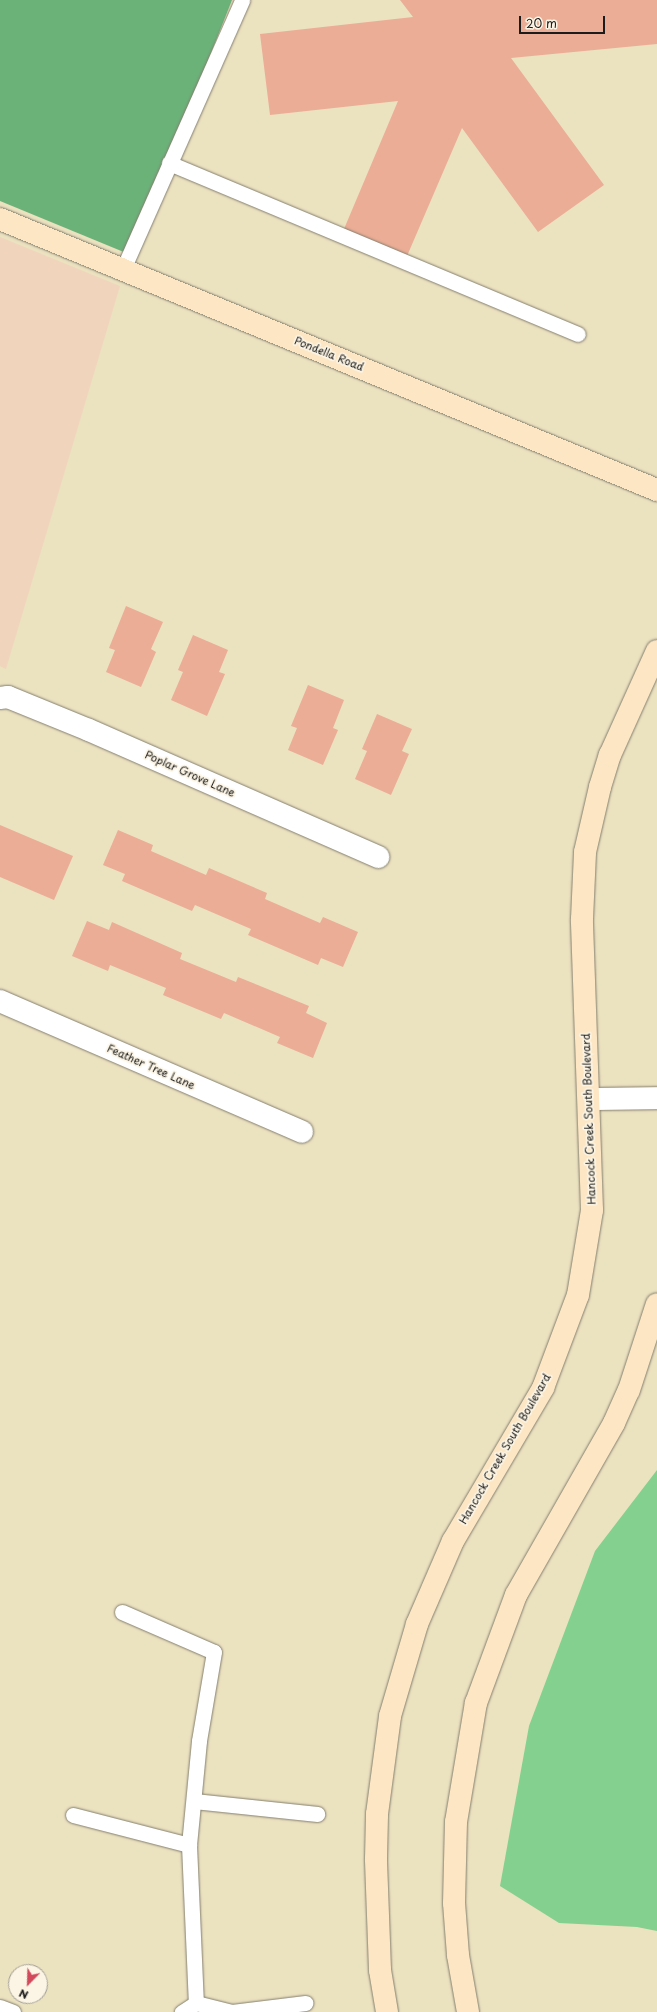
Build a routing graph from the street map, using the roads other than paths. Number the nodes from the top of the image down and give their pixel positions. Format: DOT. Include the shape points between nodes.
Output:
graph roads {
  1 [pos="242,0"];
  2 [pos="169,163"];
  3 [pos="0,219"];
  4 [pos="123,269"];
  5 [pos="578,334"];
  6 [pos="657,490"];
  7 [pos="657,651"];
  8 [pos="0,698"];
  9 [pos="378,857"];
  10 [pos="0,1000"];
  11 [pos="657,1098"];
  12 [pos="589,1099"];
  13 [pos="302,1132"];
  14 [pos="657,1304"];
  15 [pos="122,1612"];
  16 [pos="194,1801"];
  17 [pos="318,1814"];
  18 [pos="73,1815"];
  19 [pos="189,1845"];
  20 [pos="305,2003"];
  21 [pos="196,2004"];
  22 [pos="0,2007"];
  23 [pos="13,2012"];
  24 [pos="182,2012"];
  25 [pos="232,2012"];
  26 [pos="387,2012"];
  27 [pos="468,2012"];
  1 -- 2 [label="lane"];
  2 -- 4 [label="lane"];
  2 -- 5 [label="lane"];
  3 -- 4 [label="street, Pondella Road"];
  4 -- 6 [label="street, Pondella Road"];
  7 -- 12 [label="street, Hancock Creek South Boulevard" via="610,755 585,852 582,919"];
  8 -- 9 [label="street, Poplar Grove Lane" via="8,697 89,730"];
  10 -- 13 [label="street, Feather Tree Lane"];
  11 -- 12 [label="street"];
  12 -- 26 [label="street, Hancock Creek South Boulevard" via="592,1210 578,1295 543,1388 453,1541 417,1624 390,1716 378,1814 376,1859 380,1970"];
  14 -- 27 [label="street" via="629,1390 614,1423 516,1595 476,1703 456,1830 454,1903 458,1955"];
  15 -- 16 [label="lane" via="214,1652 199,1741"];
  16 -- 17 [label="lane"];
  16 -- 19 [label="lane"];
  18 -- 19 [label="lane"];
  19 -- 21 [label="lane"];
  20 -- 25 [label="lane"];
  21 -- 24 [label="lane"];
  21 -- 25 [label="lane"];
  22 -- 23 [label="lane"];
}
